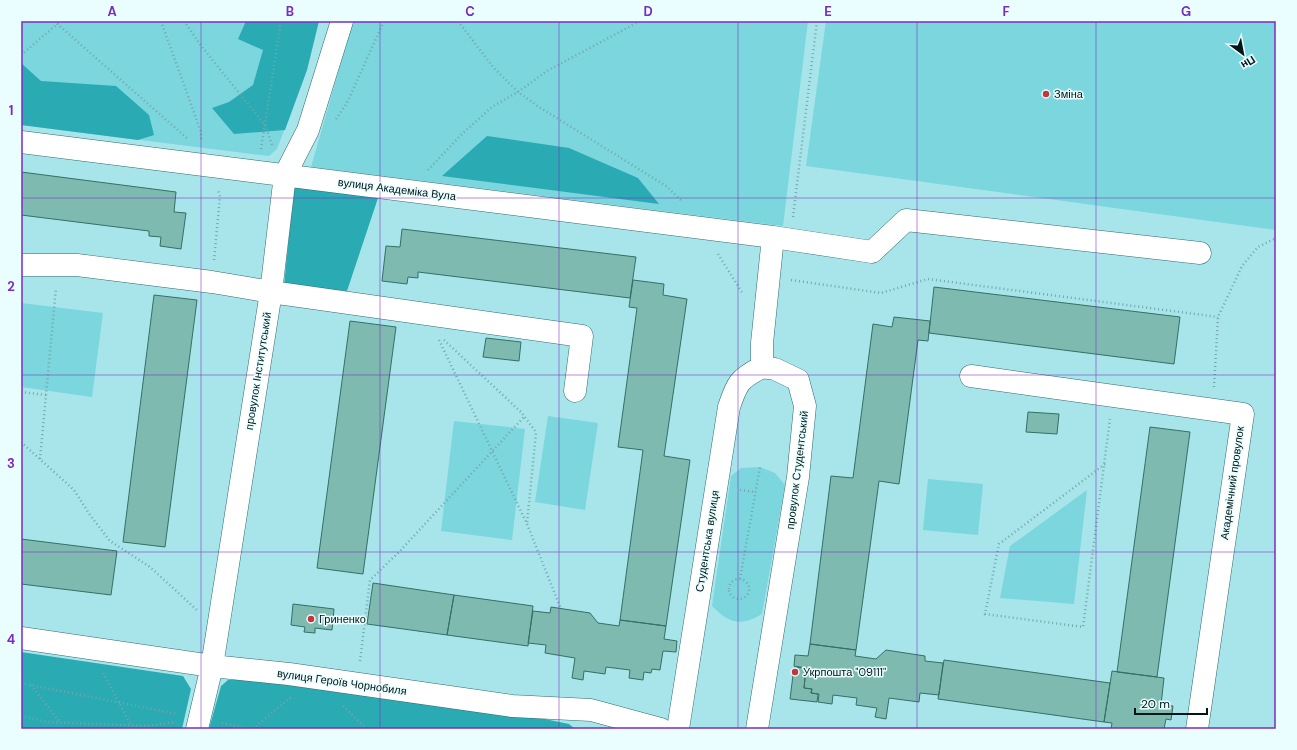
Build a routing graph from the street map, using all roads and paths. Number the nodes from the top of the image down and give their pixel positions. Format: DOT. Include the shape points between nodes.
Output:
graph roads {
  1 [pos="61,21"];
  2 [pos="161,21"];
  3 [pos="184,21"];
  4 [pos="281,21"];
  5 [pos="342,21"];
  6 [pos="384,21"];
  7 [pos="458,21"];
  8 [pos="640,21"];
  9 [pos="817,21"];
  10 [pos="21,55"];
  11 [pos="518,92"];
  12 [pos="264,125"];
  13 [pos="308,130"];
  14 [pos="21,142"];
  15 [pos="202,146"];
  16 [pos="257,171"];
  17 [pos="285,175"];
  18 [pos="408,190"];
  19 [pos="702,227"];
  20 [pos="782,238"];
  21 [pos="1276,238"];
  22 [pos="1200,253"];
  23 [pos="58,264"];
  24 [pos="21,265"];
  25 [pos="785,279"];
  26 [pos="271,292"];
  27 [pos="745,300"];
  28 [pos="1218,317"];
  29 [pos="431,323"];
  30 [pos="762,367"];
  31 [pos="971,376"];
  32 [pos="575,391"];
  33 [pos="21,392"];
  34 [pos="46,395"];
  35 [pos="1113,396"];
  36 [pos="1212,410"];
  37 [pos="524,417"];
  38 [pos="21,442"];
  39 [pos="492,451"];
  40 [pos="40,459"];
  41 [pos="1105,464"];
  42 [pos="760,467"];
  43 [pos="527,524"];
  44 [pos="740,579"];
  45 [pos="561,609"];
  46 [pos="217,630"];
  47 [pos="21,638"];
  48 [pos="88,648"];
  49 [pos="212,666"];
  50 [pos="315,678"];
  51 [pos="21,683"];
  52 [pos="357,683"];
  53 [pos="31,685"];
  54 [pos="120,703"];
  55 [pos="21,716"];
  56 [pos="61,723"];
  57 [pos="198,724"];
  58 [pos="131,725"];
  59 [pos="252,729"];
  60 [pos="661,729"];
  61 [pos="678,729"];
  62 [pos="757,729"];
  63 [pos="1197,729"];
  1 -- 10 [label="path"];
  2 -- 15 [label="path" via="201,132"];
  3 -- 12 [label="path"];
  4 -- 12 [label="path"];
  5 -- 13 [label="street, провулок Інститутський"];
  6 -- 13 [label="path" via="338,118"];
  7 -- 11 [label="path" via="494,67"];
  8 -- 11 [label="path" via="547,71"];
  9 -- 20 [label="path"];
  11 -- 18 [label="path" via="492,107"];
  11 -- 19 [label="path" via="666,186 681,200"];
  12 -- 16 [label="path"];
  12 -- 17 [label="path"];
  13 -- 17 [label="street, провулок Інститутський"];
  14 -- 16 [label="street, вулиця Академіка Вула"];
  16 -- 17 [label="street, вулиця Академіка Вула"];
  17 -- 18 [label="street, вулиця Академіка Вула"];
  17 -- 26 [label="street, провулок Інститутський"];
  18 -- 19 [label="street, вулиця Академіка Вула"];
  19 -- 20 [label="street, вулиця Академіка Вула"];
  19 -- 27 [label="path"];
  20 -- 22 [label="street, вулиця Академіка Вула" via="872,252 906,220"];
  20 -- 30 [label="street" via="762,343"];
  21 -- 28 [label="path" via="1258,247 1242,266"];
  23 -- 24 [label="street"];
  23 -- 26 [label="street" via="212,282"];
  23 -- 34 [label="path"];
  25 -- 28 [label="path" via="881,293 928,279"];
  26 -- 29 [label="street"];
  26 -- 46 [label="street, провулок Інститутський"];
  28 -- 36 [label="path"];
  29 -- 32 [label="street" via="582,336"];
  29 -- 37 [label="path"];
  29 -- 39 [label="path"];
  30 -- 61 [label="street, Студентська вулиця" via="748,374 736,387 729,407"];
  30 -- 62 [label="street, провулок Студентський" via="775,369 798,380 805,406 798,477"];
  31 -- 35 [label="street, Академічний провулок"];
  33 -- 34 [label="path"];
  34 -- 40 [label="path"];
  35 -- 36 [label="street, Академічний провулок"];
  35 -- 41 [label="path"];
  36 -- 63 [label="street, Академічний провулок" via="1242,414"];
  37 -- 39 [label="path"];
  37 -- 43 [label="path" via="536,432"];
  38 -- 40 [label="path"];
  39 -- 43 [label="path"];
  39 -- 52 [label="path" via="370,580"];
  40 -- 46 [label="path" via="74,490 110,541 150,567"];
  41 -- 41 [label="path" via="999,544 986,614 1083,627"];
  42 -- 44 [label="path"];
  43 -- 45 [label="path"];
  44 -- 44 [label="path" via="747,583 749,589 746,596 740,599 734,598 728,590 732,581"];
  46 -- 49 [label="street, провулок Інститутський"];
  47 -- 48 [label="street, вулиця Героїв Чорнобиля"];
  48 -- 49 [label="street, вулиця Героїв Чорнобиля"];
  48 -- 54 [label="path"];
  49 -- 50 [label="street, вулиця Героїв Чорнобиля"];
  49 -- 57 [label="street, провулок Інститутський"];
  50 -- 52 [label="street, вулиця Героїв Чорнобиля"];
  50 -- 59 [label="path"];
  51 -- 53 [label="path"];
  52 -- 60 [label="street, вулиця Героїв Чорнобиля" via="512,706 591,710"];
  53 -- 54 [label="path"];
  53 -- 56 [label="path"];
  54 -- 57 [label="path"];
  54 -- 58 [label="path"];
  55 -- 56 [label="path"];
  56 -- 58 [label="path"];
  57 -- 58 [label="path"];
  57 -- 59 [label="path"];
}
